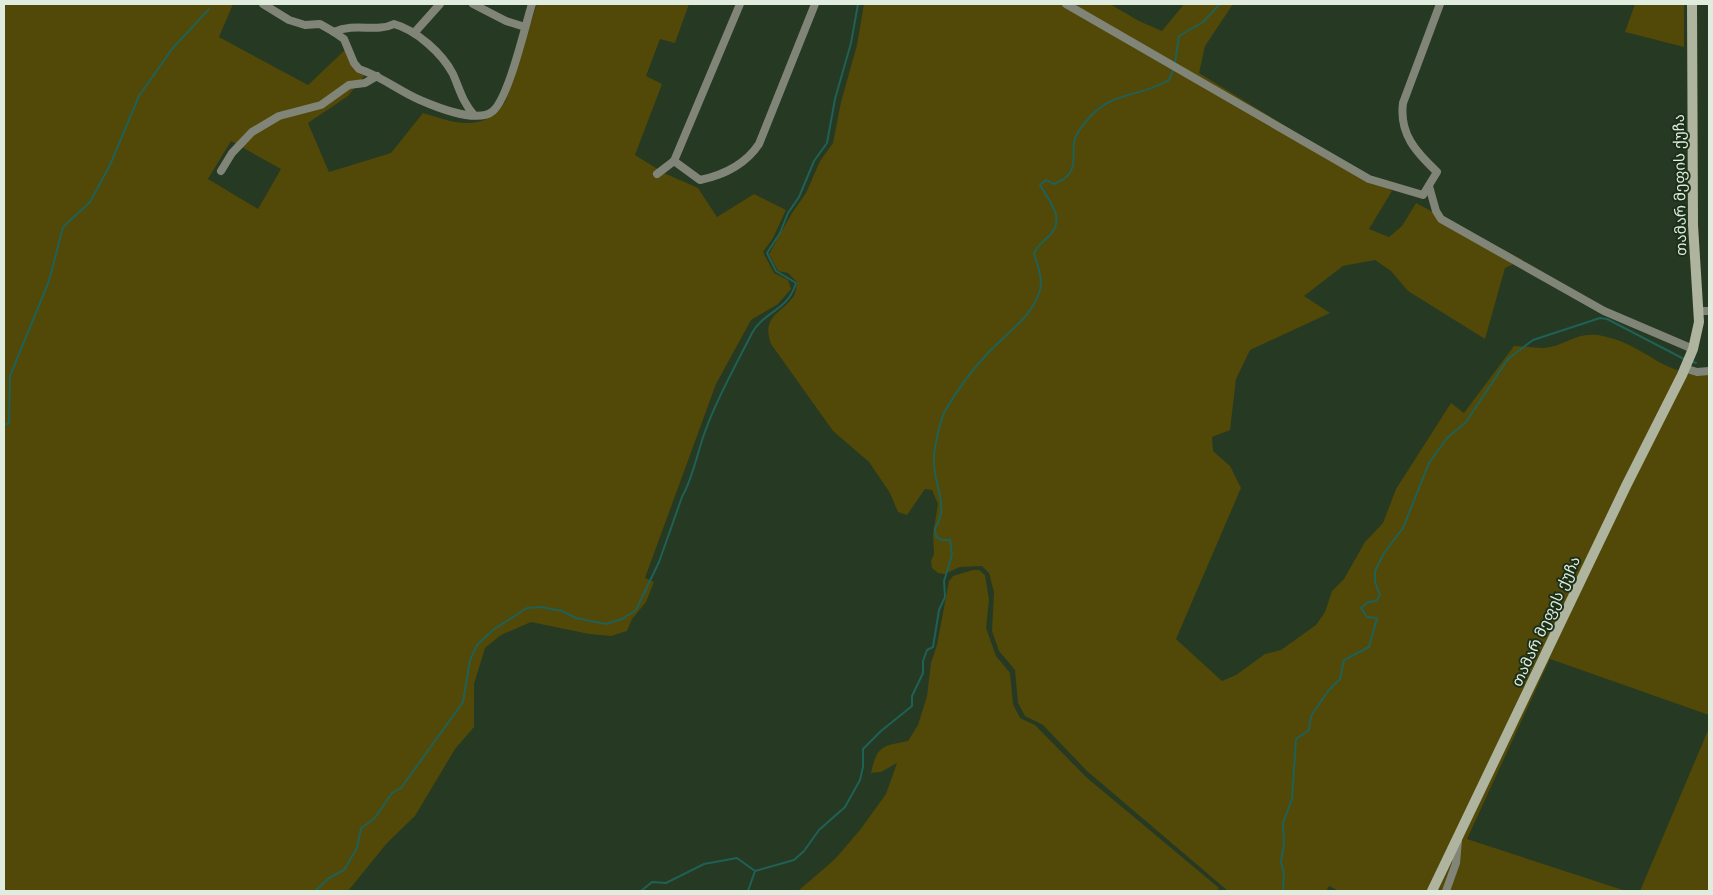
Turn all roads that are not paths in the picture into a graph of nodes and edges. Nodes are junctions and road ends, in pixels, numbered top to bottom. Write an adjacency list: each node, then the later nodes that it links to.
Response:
1 (263, 4): 11 (street)
2 (440, 4): 12 (street)
3 (473, 4): 10 (street)
4 (532, 4): 10 (street)
5 (740, 4): 15 (street)
6 (815, 4): 15 (street)
7 (1066, 4): 18 (street)
8 (1440, 4): 18 (street)
9 (1692, 4): 19 (street, თამარ მეფის ქუჩა)
10 (525, 27): 14 (street)
11 (334, 32): 12 (street); 13 (street)
12 (415, 32): 14 (street)
13 (377, 76): 14 (street); 16 (street)
14 (474, 115)
15 (674, 160): 17 (street)
16 (221, 171)
17 (656, 174)
18 (1428, 186): 20 (street)
19 (1704, 311): 20 (street, თამარ მეფის ქუჩა)
20 (1688, 360): 21 (street); 22 (street, თამარ მეფეს ქუჩა)
21 (1709, 371)
22 (1458, 837): 23 (street, თამარ მეფეს ქუჩა); 24 (street)
23 (1432, 891)
24 (1446, 891)

